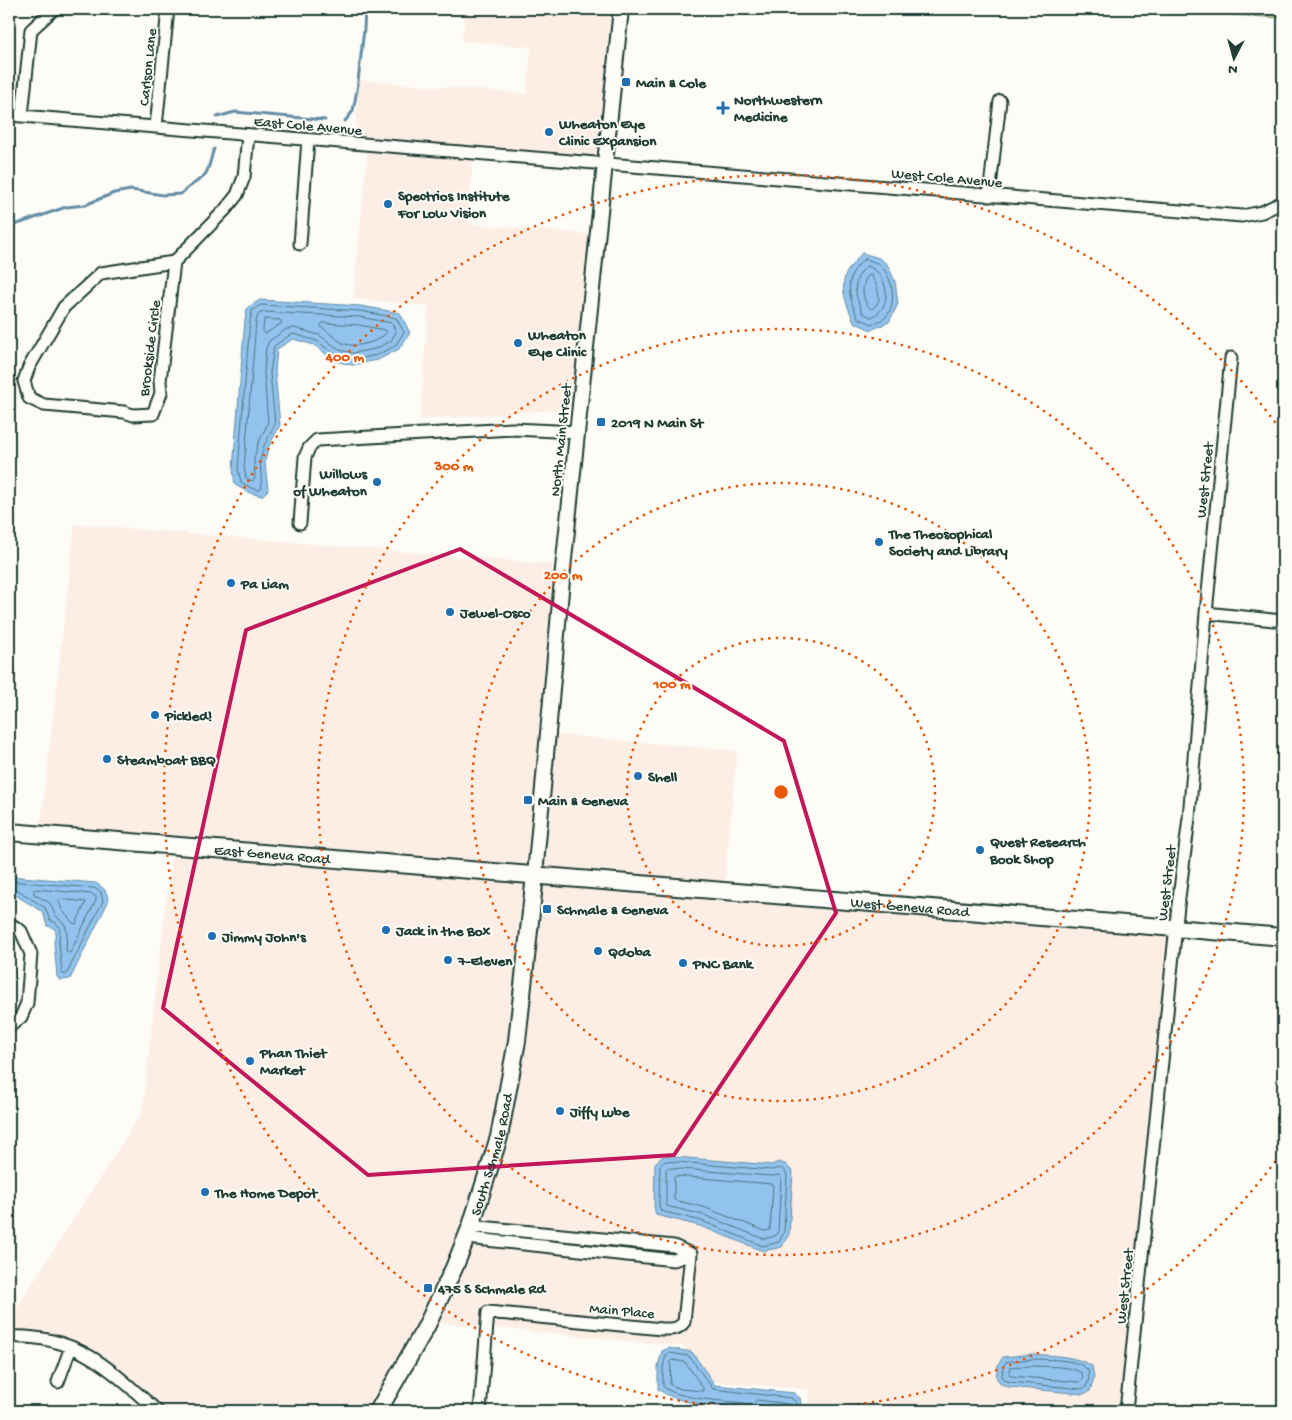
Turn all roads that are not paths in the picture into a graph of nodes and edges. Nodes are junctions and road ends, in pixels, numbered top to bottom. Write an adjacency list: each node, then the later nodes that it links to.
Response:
1 (54, 9): 6 (street)
2 (168, 9): 7 (street, Carlson Lane)
3 (621, 9): 10 (street, North Main Street)
4 (1000, 101): 11 (street)
5 (9, 115): 6 (street, East Cole Avenue)
6 (22, 116): 7 (street, East Cole Avenue)
7 (156, 127): 8 (street, East Cole Avenue)
8 (248, 135): 9 (street, East Cole Avenue); 14 (street)
9 (308, 140): 10 (street, East Cole Avenue); 13 (street)
10 (605, 164): 11 (street, West Cole Avenue); 16 (street, North Main Street)
11 (989, 196): 12 (street, West Cole Avenue)
12 (1283, 202)
13 (300, 244)
14 (174, 262): 14 (street, Brookside Circle)
15 (1231, 358): 18 (street, West Street)
16 (577, 432): 17 (street); 21 (street, North Main Street)
17 (300, 523)
18 (1206, 613): 19 (street); 23 (street, West Street)
19 (1283, 621)
20 (9, 832): 21 (main road, East Geneva Road)
21 (535, 875): 23 (main road, West Geneva Road); 26 (main road, South Schmale Road)
22 (9, 923): 25 (street)
23 (1175, 929): 24 (main road, West Geneva Road); 33 (street, West Street)
24 (1283, 937)
25 (9, 1027)
26 (469, 1232): 31 (main road, South Schmale Road); 32 (street, Main Place)
27 (9, 1337): 28 (street)
28 (71, 1347): 29 (street); 30 (street)
29 (58, 1382)
30 (157, 1411)
31 (378, 1411)
32 (480, 1411)
33 (1126, 1411)

